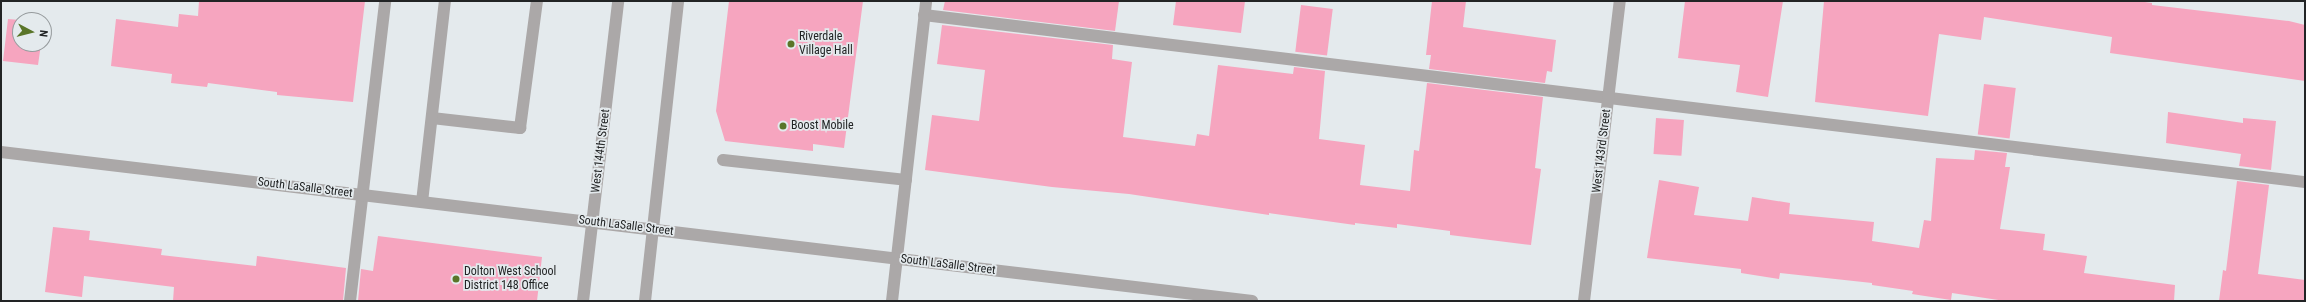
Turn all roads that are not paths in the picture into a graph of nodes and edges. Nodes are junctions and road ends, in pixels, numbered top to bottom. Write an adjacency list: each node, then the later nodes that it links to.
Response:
1 (385, 1): 15 (street)
2 (445, 1): 10 (street)
3 (537, 1): 10 (street)
4 (618, 1): 17 (street, West 144th Street)
5 (678, 1): 18 (street)
6 (926, 1): 8 (street)
7 (1620, 1): 9 (street, West 143rd Street)
8 (924, 15): 9 (street); 13 (street)
9 (1608, 96): 14 (street); 25 (street, West 143rd Street)
10 (432, 118): 16 (street)
11 (1, 152): 15 (street, South LaSalle Street)
12 (723, 160): 13 (street)
13 (906, 180): 19 (street)
14 (2305, 182)
15 (363, 195): 16 (street, South LaSalle Street); 20 (street)
16 (422, 202): 17 (street, South LaSalle Street)
17 (592, 222): 18 (street, South LaSalle Street); 21 (street, West 144th Street)
18 (653, 230): 19 (street, South LaSalle Street); 22 (street)
19 (897, 259): 23 (street); 24 (street, South LaSalle Street)
20 (350, 301)
21 (583, 301)
22 (645, 301)
23 (892, 301)
24 (1252, 301)
25 (1584, 301)

